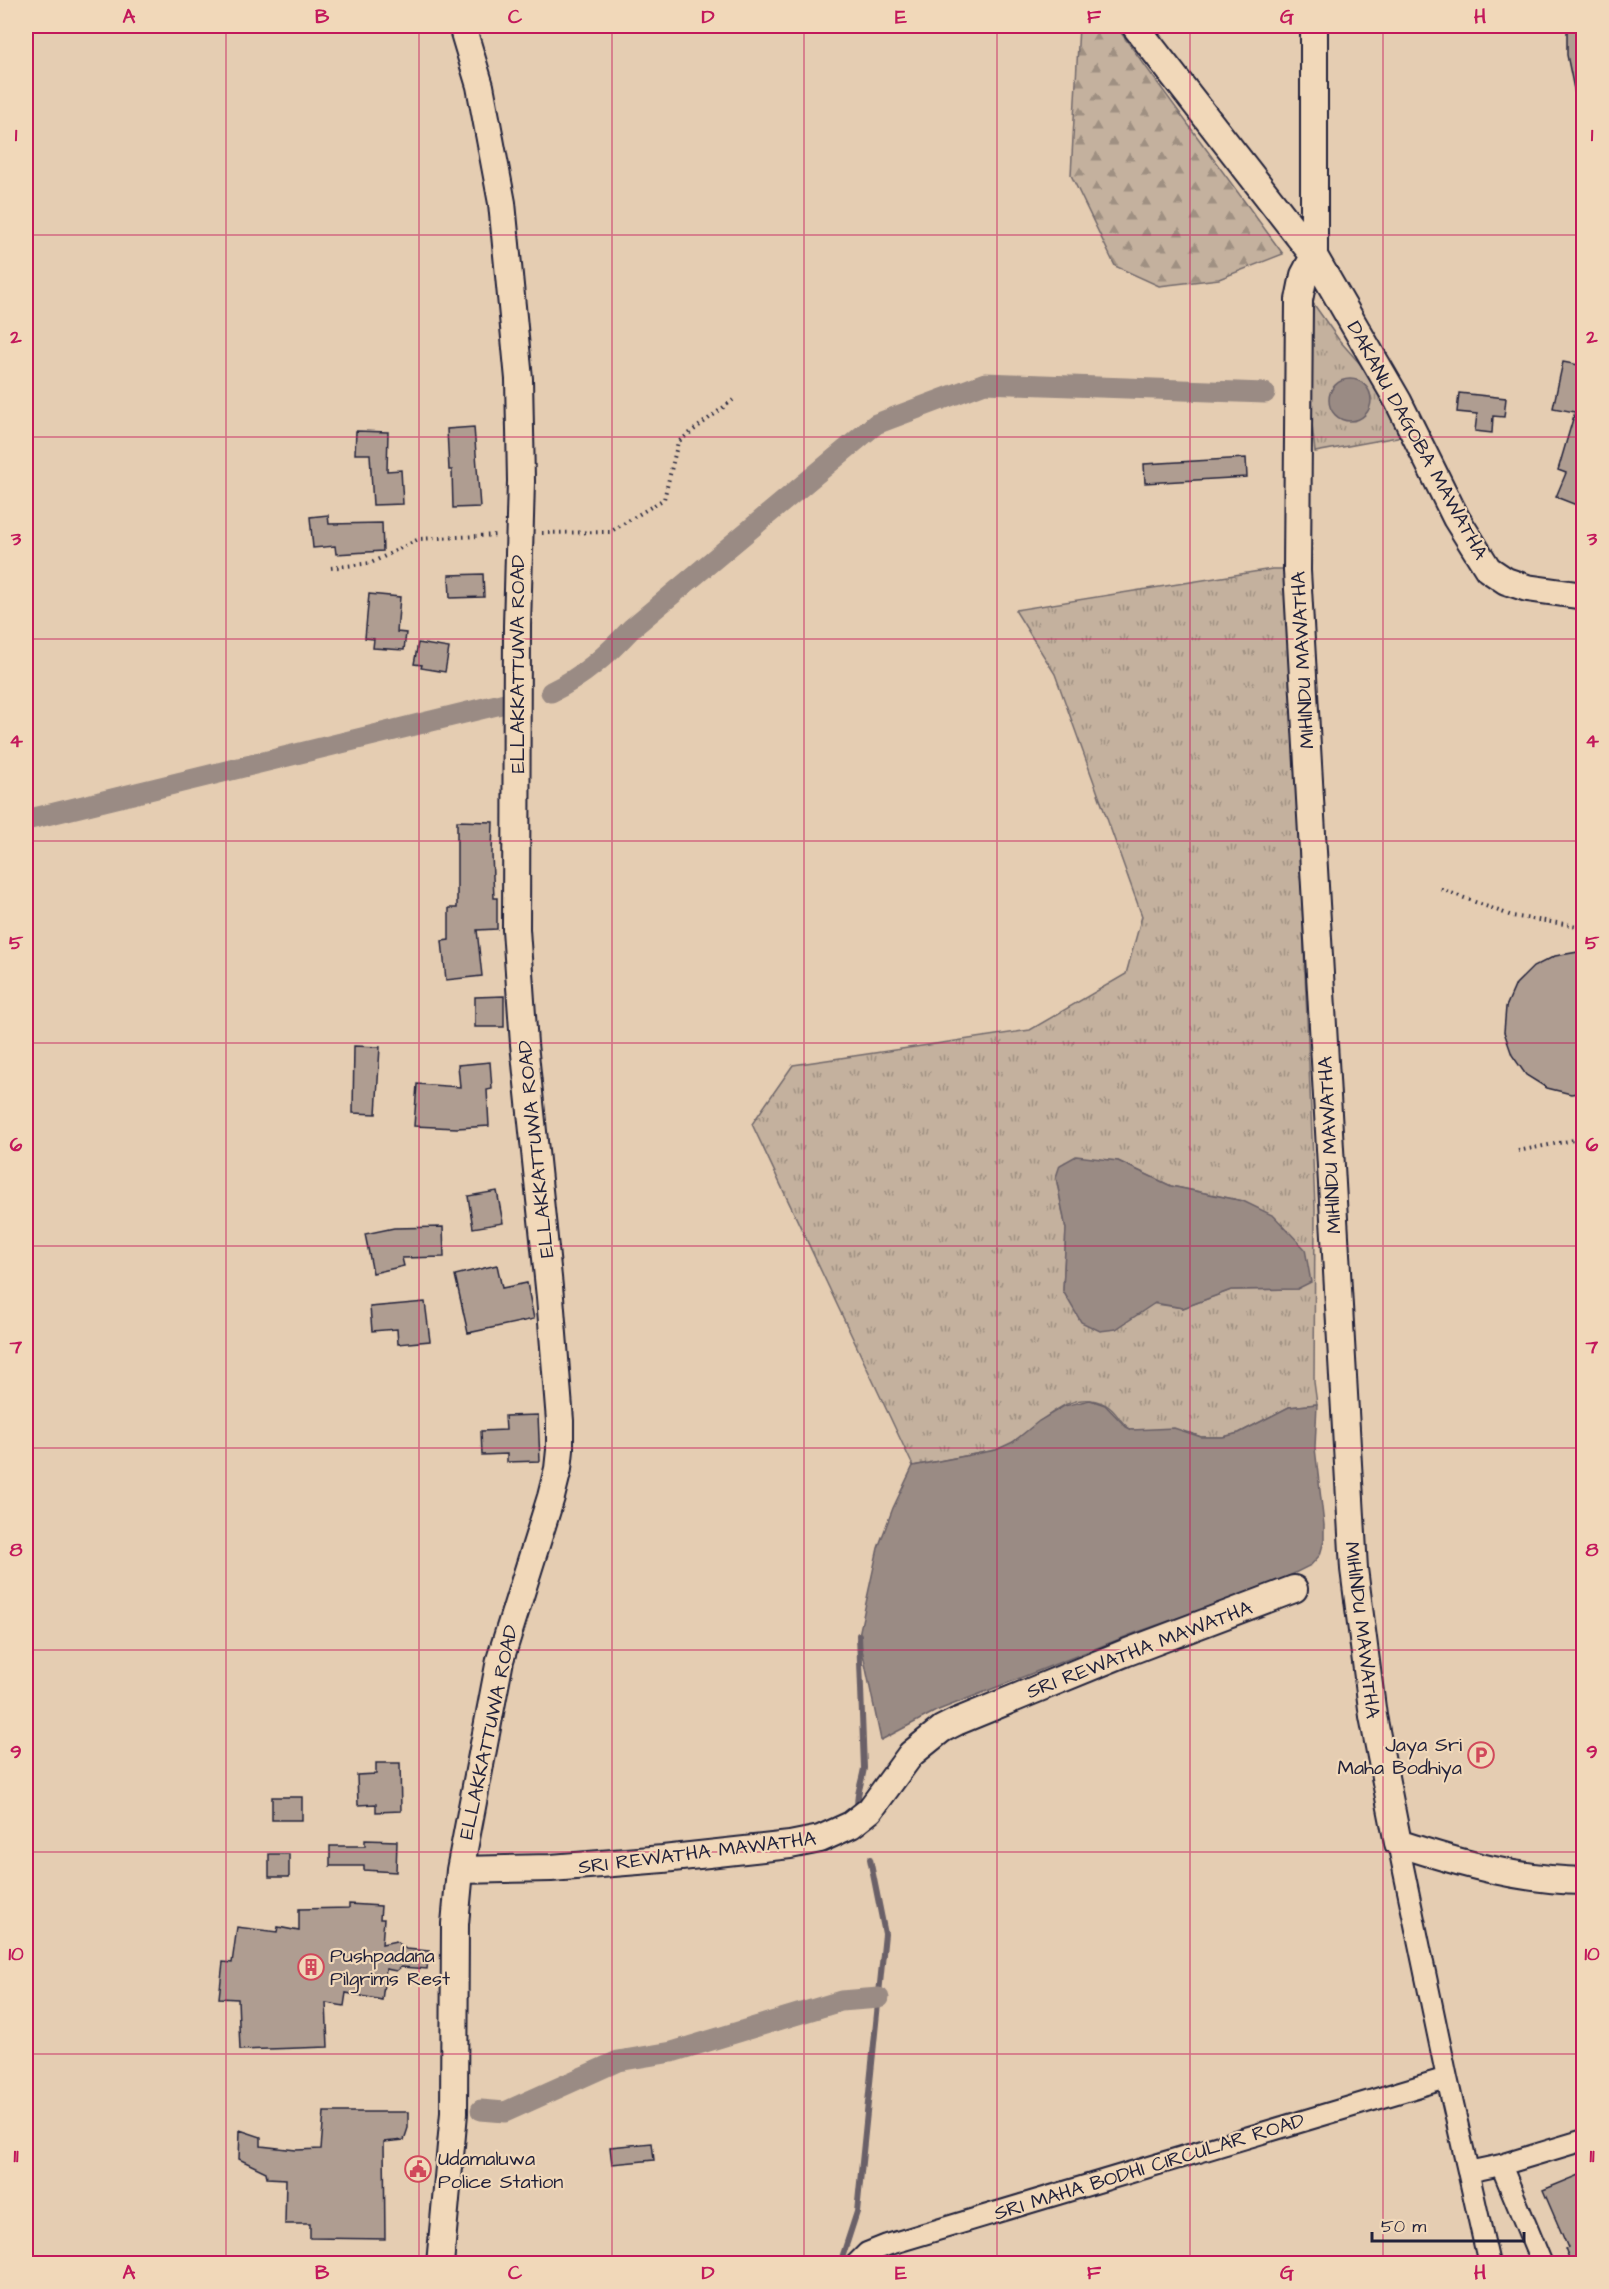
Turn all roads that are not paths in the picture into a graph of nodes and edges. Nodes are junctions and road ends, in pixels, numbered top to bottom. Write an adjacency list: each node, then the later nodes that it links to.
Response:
1 (462, 26): 8 (main road, ELLAKKATTUWA ROAD)
2 (1135, 26): 4 (main road, DAKANU DAGOBA MAWATHA)
3 (1314, 26): 4 (main road)
4 (1314, 256): 5 (main road, DAKANU DAGOBA MAWATHA); 7 (main road, MIHINDU MAWATHA)
5 (1584, 596)
6 (1294, 1589): 8 (main road, SRI REWATHA MAWATHA)
7 (1398, 1843): 9 (main road); 10 (street)
8 (460, 1870): 14 (main road, ELLAKKATTUWA ROAD)
9 (1584, 1881)
10 (1447, 2078): 13 (street); 15 (street, SRI MAHA BODHI CIRCULAR ROAD)
11 (1584, 2140): 12 (street)
12 (1501, 2165): 13 (street); 17 (street)
13 (1468, 2172): 16 (street)
14 (440, 2264)
15 (856, 2264)
16 (1490, 2264)
17 (1542, 2264)

